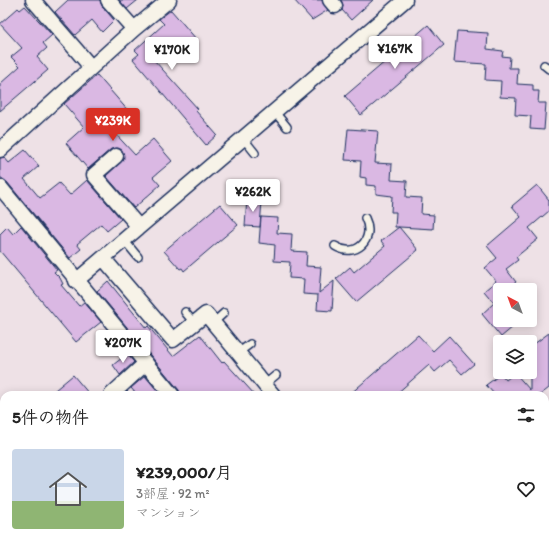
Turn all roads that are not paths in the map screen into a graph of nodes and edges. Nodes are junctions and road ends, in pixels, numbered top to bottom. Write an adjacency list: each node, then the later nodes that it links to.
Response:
1 (32, 0): 6 (street)
2 (108, 0): 5 (street)
3 (169, 0): 5 (street)
4 (405, 0): 7 (street)
5 (134, 29): 6 (street)
6 (91, 67): 10 (street)
7 (274, 111): 8 (lane); 9 (street)
8 (287, 126)
9 (243, 138): 11 (lane); 15 (street)
10 (0, 150)
11 (255, 153)
12 (116, 156): 15 (street)
13 (0, 187): 20 (street)
14 (365, 218): 17 (lane)
15 (139, 227): 16 (street)
16 (124, 240): 18 (lane); 19 (street)
17 (335, 246)
18 (138, 257)
19 (103, 258): 20 (street); 23 (street)
20 (76, 280): 27 (street)
21 (184, 312): 23 (lane)
22 (224, 313): 24 (lane)
23 (194, 323): 24 (street)
24 (213, 323): 26 (street)
25 (250, 344): 26 (lane)
26 (238, 353): 29 (street)
27 (146, 364): 30 (street); 31 (street)
28 (276, 376): 29 (lane)
29 (268, 390)
30 (116, 391)
31 (169, 391)

